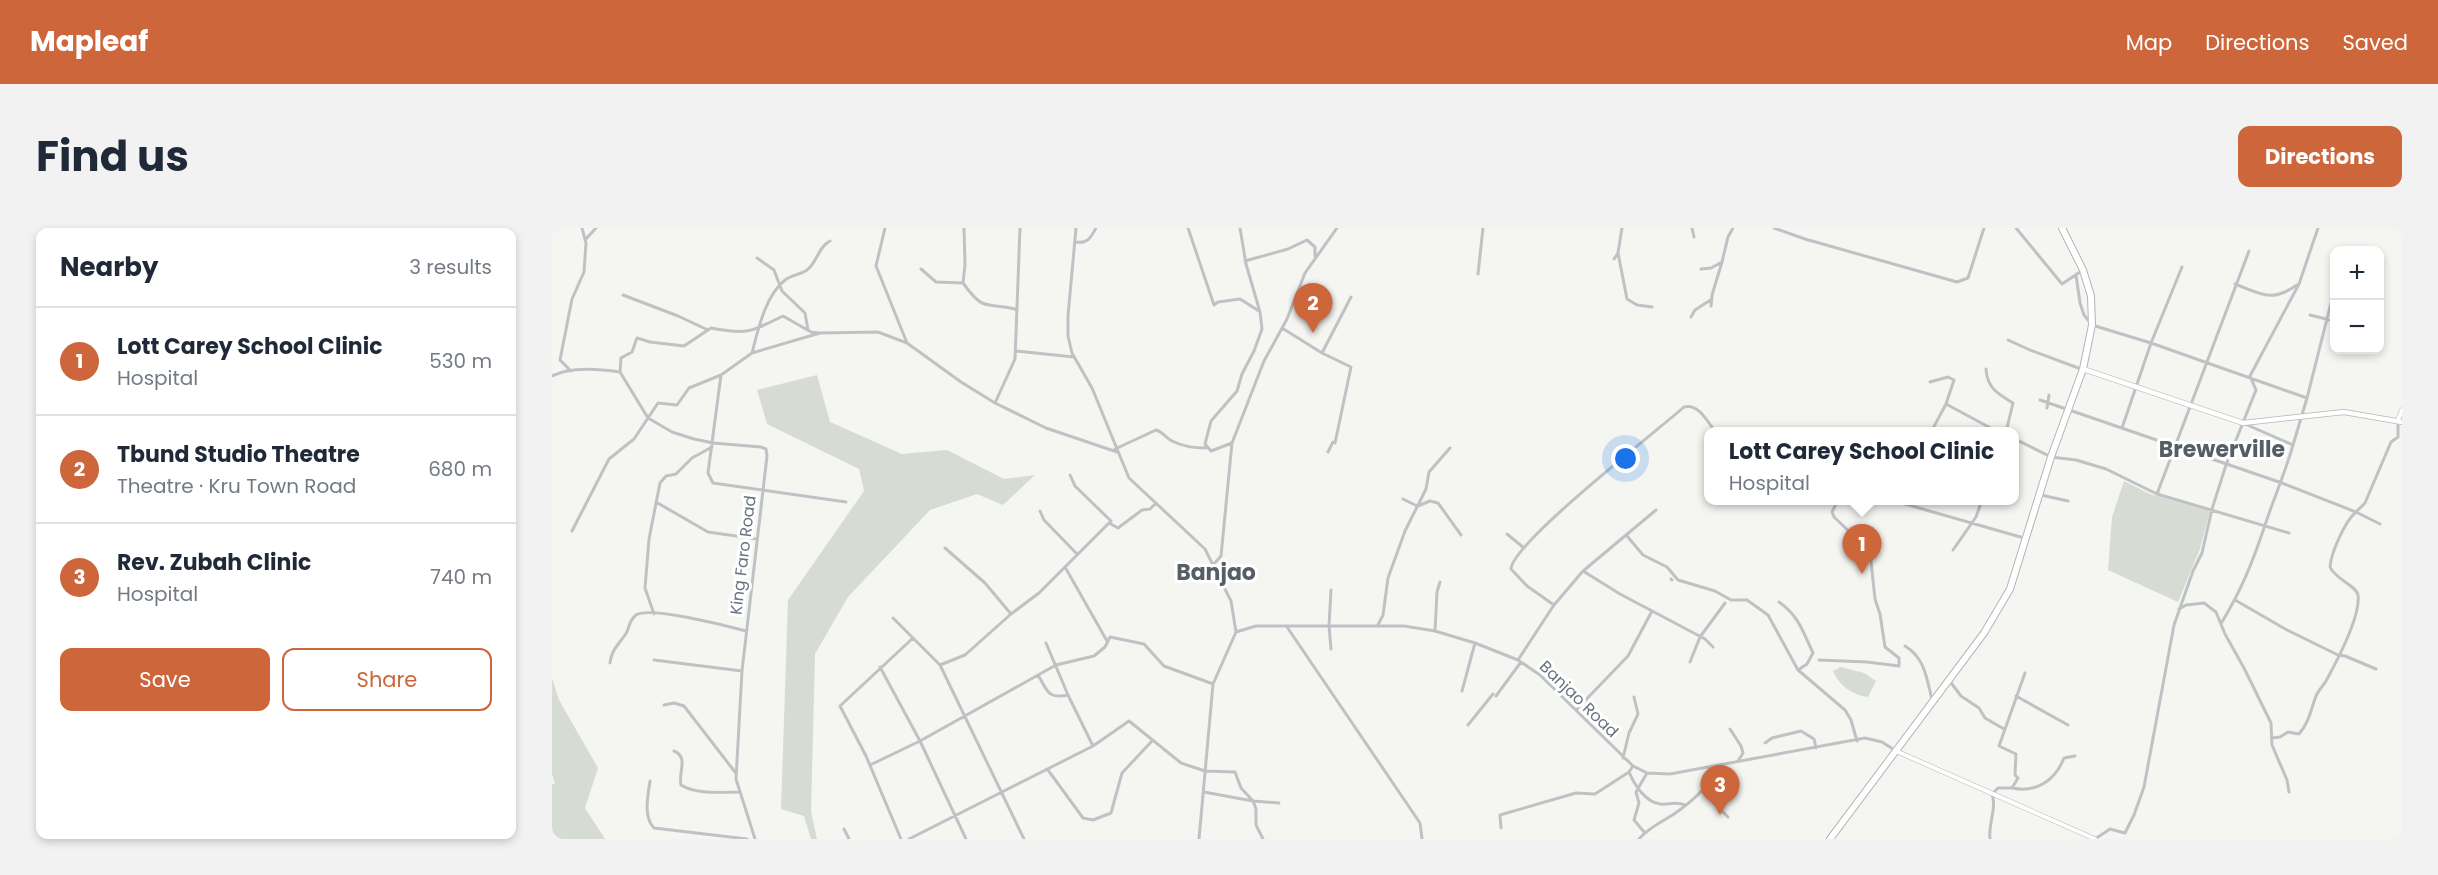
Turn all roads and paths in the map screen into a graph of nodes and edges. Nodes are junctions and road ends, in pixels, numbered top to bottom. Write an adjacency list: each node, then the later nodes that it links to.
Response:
1 (582, 228): 21 (street)
2 (596, 228): 21 (street)
3 (885, 228): 60 (street)
4 (964, 228): 37 (street)
5 (1020, 228): 47 (street)
6 (1076, 228): 23 (street)
7 (1096, 228): 23 (street)
8 (1188, 228): 48 (street)
9 (1239, 228): 29 (street)
10 (1337, 228): 27 (street)
11 (1483, 228): 35 (street)
12 (1622, 228): 25 (street)
13 (1692, 228): 20 (street)
14 (1732, 228): 30 (street)
15 (1774, 228): 16 (street)
16 (1984, 228)
17 (2016, 228): 36 (street)
18 (2061, 228): 34 (highway)
19 (2318, 228): 39 (street)
20 (1694, 237)
21 (585, 240): 69 (street)
22 (830, 241): 40 (street)
23 (1077, 242): 65 (street)
24 (2249, 251): 38 (street)
25 (1618, 253): 28 (street); 46 (street)
26 (757, 258): 40 (street)
27 (1315, 258): 29 (street); 55 (street)
28 (1614, 259)
29 (1245, 261): 48 (street)
30 (1722, 262): 33 (street); 43 (street)
31 (2182, 267): 61 (street)
32 (921, 269): 37 (street)
33 (1701, 269)
34 (2083, 270): 36 (street); 53 (highway)
35 (1478, 274)
36 (2076, 275): 53 (street)
37 (963, 283): 47 (street)
38 (2235, 284): 39 (street); 66 (street)
39 (2299, 284): 73 (street)
40 (779, 286): 54 (street); 57 (street)
41 (623, 295): 56 (street)
42 (1351, 297): 64 (street)
43 (1712, 299): 45 (street); 50 (street)
44 (2332, 300): 51 (street)
45 (1711, 306)
46 (1652, 307)
47 (1016, 309): 62 (street)
48 (1260, 312): 100 (street)
49 (2310, 315): 51 (street)
50 (1691, 317)
51 (2327, 320): 52 (street); 77 (street)
52 (2330, 320)
53 (2092, 325): 61 (street); 68 (highway)
54 (759, 328): 56 (street); 57 (street); 63 (street)
55 (1282, 328): 64 (street); 96 (street)
56 (708, 330): 70 (street)
57 (808, 330): 58 (street)
58 (820, 333): 60 (street); 63 (street)
59 (2008, 340): 68 (street)
60 (907, 343): 80 (street)
61 (2151, 343): 66 (street); 75 (street)
62 (1016, 351): 65 (street); 80 (street)
63 (752, 353): 71 (street)
64 (1322, 353): 103 (street)
65 (1074, 357): 102 (street)
66 (2206, 363): 73 (street); 82 (street)
67 (1986, 369): 93 (street)
68 (2083, 369): 75 (main road); 84 (highway)
69 (571, 371): 70 (street); 72 (street)
70 (620, 372): 87 (street)
71 (721, 375): 87 (street); 97 (street)
72 (552, 376)
73 (2252, 380): 77 (street); 89 (street)
74 (1930, 382): 81 (street)
75 (2136, 387): 82 (main road); 94 (street)
76 (2049, 395): 79 (street)
77 (2307, 398): 86 (street)
78 (2040, 399): 79 (street)
79 (2048, 402): 83 (street); 84 (street)
80 (995, 403): 102 (street)
81 (1946, 404): 91 (street); 92 (street)
82 (2190, 405): 89 (main road); 98 (street)
83 (2048, 408)
84 (2067, 410): 94 (street); 104 (highway)
85 (2402, 410): 88 (street)
86 (2302, 415): 88 (main road); 89 (main road); 99 (street)
87 (648, 418): 97 (street, King Faro Road); 128 (street)
88 (2400, 421): 123 (street)
89 (2243, 423): 99 (street); 105 (street)
90 (1712, 427): 136 (street)
91 (1934, 427)
92 (1989, 427)
93 (2007, 427)
94 (2122, 428): 98 (street)
95 (2019, 441): 104 (street)
96 (1232, 443): 100 (street); 139 (street)
97 (712, 445): 108 (street); 108 (street, King Faro Road); 113 (street)
98 (2175, 446): 105 (street); 110 (street)
99 (2293, 446): 107 (street)
100 (1206, 448): 102 (street)
101 (1450, 448): 119 (street)
102 (1116, 451): 115 (street)
103 (1328, 452)
104 (2051, 457): 109 (highway); 110 (street)
105 (2226, 465): 107 (street); 120 (street)
106 (1070, 475): 125 (street)
107 (2282, 483): 123 (street); 127 (street)
108 (763, 491): 114 (street); 134 (street, King Faro Road)
109 (2039, 494): 112 (street); 133 (highway)
110 (2157, 494): 120 (street)
111 (1403, 499): 119 (street)
112 (2068, 501)
113 (656, 502): 134 (street); 150 (street)
114 (846, 502)
115 (1156, 504): 125 (street); 139 (street)
116 (1836, 505): 170 (street)
117 (1913, 505): 124 (street)
118 (1980, 505): 124 (street)
119 (1416, 506): 131 (street); 156 (street)
120 (2212, 509): 127 (street); 148 (street)
121 (1656, 510): 132 (street)
122 (1040, 512): 138 (street)
123 (2356, 512): 126 (street); 168 (street)
124 (1972, 522): 133 (street); 137 (street)
125 (1109, 523): 138 (street)
126 (2380, 524)
127 (2265, 526): 129 (street); 144 (street)
128 (572, 531)
129 (2289, 533)
130 (1507, 534): 136 (street)
131 (1461, 535)
132 (1627, 536): 141 (street); 179 (street)
133 (2026, 538): 182 (highway)
134 (757, 539): 157 (street, King Faro Road)
135 (945, 548): 151 (street)
136 (1524, 548): 147 (street)
137 (1953, 550)
138 (1077, 554): 140 (street)
139 (1213, 565): 159 (street)
140 (1065, 567): 151 (street); 162 (street)
141 (1583, 571): 147 (street); 149 (street)
142 (1440, 582): 158 (street)
143 (1331, 590): 155 (street)
144 (2235, 600): 153 (street); 168 (street)
145 (1779, 602): 179 (street)
146 (1725, 603): 161 (street)
147 (1554, 604): 171 (street)
148 (2179, 609): 153 (street); 246 (street)
149 (1652, 611): 161 (street); 190 (street)
150 (654, 614): 157 (street); 173 (street)
151 (1011, 614): 174 (street)
152 (893, 618): 160 (street)
153 (2222, 622): 196 (street)
154 (1286, 626): 155 (street, Banjao Road); 159 (street, Banjao Road); 242 (street)
155 (1329, 626): 156 (street, Banjao Road); 167 (street)
156 (1378, 626): 158 (street, Banjao Road)
157 (746, 631): 178 (street, King Faro Road)
158 (1435, 631): 164 (street, Banjao Road)
159 (1236, 632): 183 (street)
160 (913, 637): 174 (street); 176 (street)
161 (1700, 637): 166 (street); 172 (street)
162 (1107, 641): 175 (street); 183 (street)
163 (1046, 643): 175 (street)
164 (1475, 643): 171 (street, Banjao Road); 184 (street)
165 (1905, 646): 188 (street)
166 (1713, 647)
167 (1331, 649)
168 (2338, 655): 177 (street); 196 (street)
169 (654, 660): 178 (street)
170 (1819, 660)
171 (1520, 661): 190 (street, Banjao Road); 193 (street)
172 (1690, 662)
173 (610, 663)
174 (940, 665): 191 (street)
175 (1056, 665): 181 (street); 185 (street)
176 (880, 667): 197 (street); 209 (street)
177 (2376, 669)
178 (742, 670): 215 (street, King Faro Road)
179 (1798, 670): 199 (street)
180 (2025, 674): 186 (street)
181 (1038, 675): 185 (street); 191 (street)
182 (1949, 680): 188 (highway); 195 (street)
183 (1213, 684): 212 (street)
184 (1462, 691)
185 (1068, 695): 201 (street)
186 (2016, 696): 192 (street); 195 (street)
187 (1634, 697): 206 (street)
188 (1932, 702): 204 (highway)
189 (664, 705): 215 (street)
190 (1576, 710): 206 (street, Banjao Road)
191 (964, 716): 197 (street); 223 (street)
192 (2068, 724)
193 (1468, 726)
194 (1730, 729): 207 (street)
195 (2004, 729): 217 (street)
196 (2272, 738): 222 (street)
197 (920, 741): 209 (street); 228 (street)
198 (1152, 741): 201 (street); 211 (street); 212 (street)
199 (1857, 741): 202 (street, Banjao Road); 204 (street, Banjao Road)
200 (1766, 743): 202 (street)
201 (1093, 746): 211 (street)
202 (1816, 748): 207 (street, Banjao Road)
203 (674, 751): 220 (street)
204 (1896, 751): 224 (street); 244 (highway)
205 (2075, 756): 217 (street)
206 (1623, 758): 210 (street, Banjao Road)
207 (1738, 761): 208 (street, Banjao Road)
208 (1722, 764): 214 (street, Banjao Road); 219 (street)
209 (870, 765): 236 (street)
210 (1633, 766): 213 (street); 214 (street, Banjao Road)
211 (1048, 770): 223 (street)
212 (1205, 771): 221 (street); 225 (street)
213 (1629, 772): 218 (street); 230 (street)
214 (1647, 773): 218 (street)
215 (736, 774): 220 (street, King Faro Road)
216 (650, 781): 233 (street)
217 (2012, 788): 224 (street)
218 (1638, 789): 227 (street); 232 (street)
219 (1702, 791): 227 (street); 229 (street)
220 (739, 792): 234 (street, King Faro Road)
221 (1204, 792): 225 (street); 240 (street)
222 (2289, 792)
223 (1003, 793): 228 (street); 239 (street)
224 (1992, 794): 245 (street); 246 (street)
225 (1253, 801): 226 (street); 241 (street)
226 (1279, 803)
227 (1684, 805): 232 (street)
228 (955, 817): 237 (street); 238 (street)
229 (1728, 817)
230 (1501, 828)
231 (844, 829): 235 (street)
232 (1645, 833): 243 (street)
233 (747, 839)
234 (754, 839)
235 (849, 839)
236 (901, 839)
237 (909, 839)
238 (966, 839)
239 (1024, 839)
240 (1198, 839)
241 (1263, 839)
242 (1422, 839)
243 (1639, 839)
244 (1830, 839)
245 (1990, 839)
246 (2095, 839)

